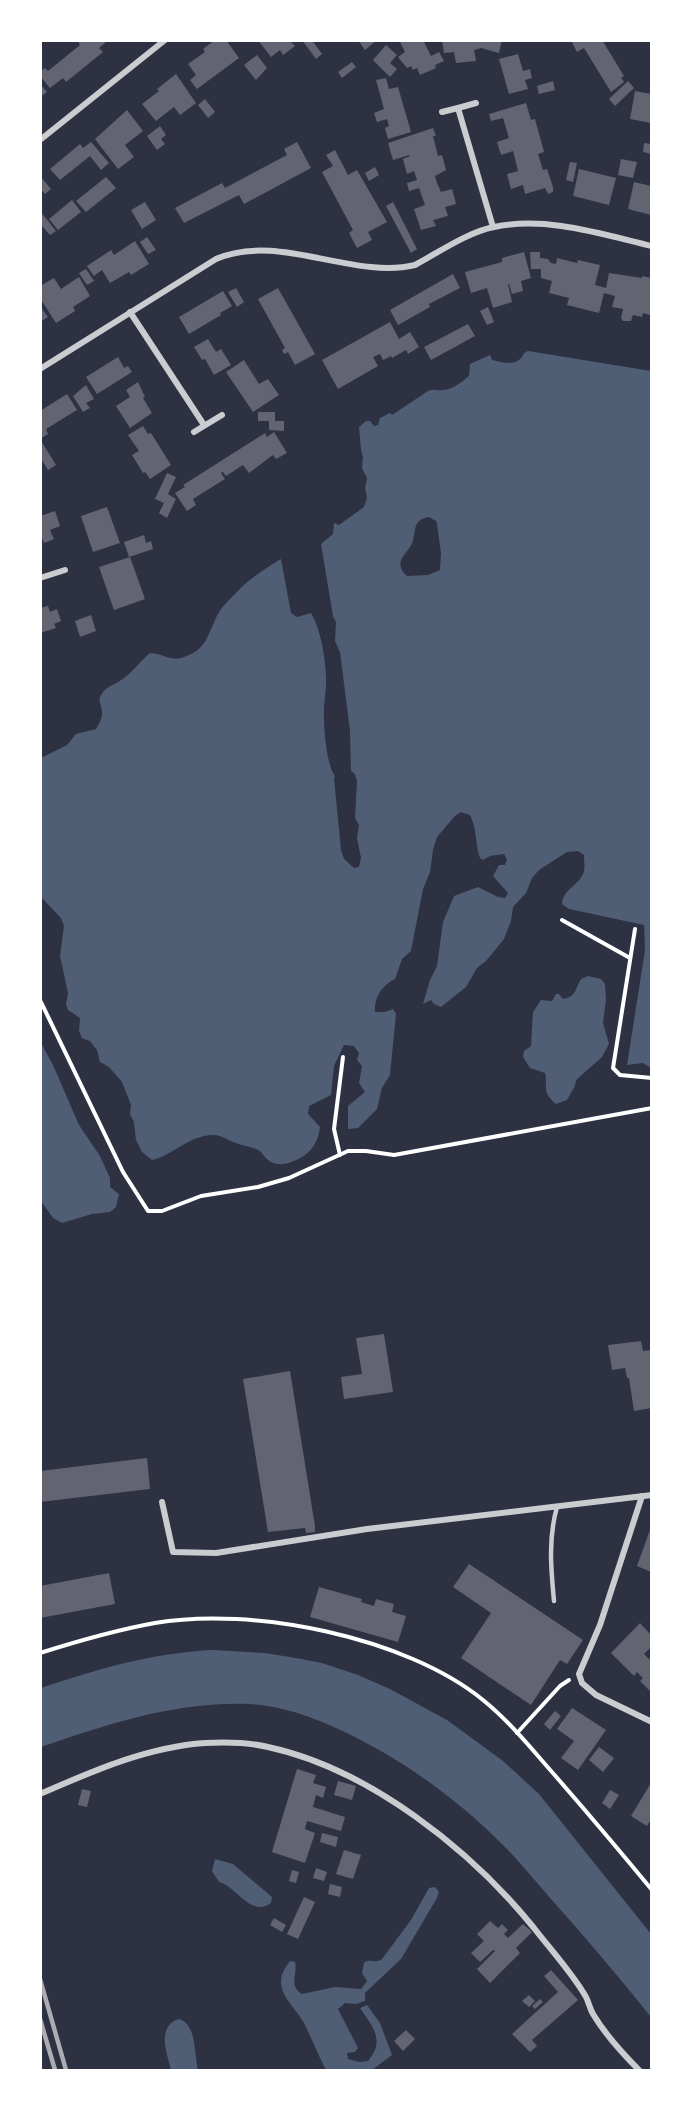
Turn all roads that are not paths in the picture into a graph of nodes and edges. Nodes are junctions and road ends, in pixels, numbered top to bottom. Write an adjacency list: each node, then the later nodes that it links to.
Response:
1 (165, 40): 5 (street)
2 (477, 103): 3 (street)
3 (458, 108): 4 (street); 6 (street)
4 (442, 112)
5 (40, 140)
6 (493, 227): 7 (street); 8 (street)
7 (651, 246)
8 (130, 312): 9 (street); 11 (street)
9 (40, 369)
10 (222, 414): 11 (street)
11 (204, 425): 12 (street)
12 (194, 432)
13 (65, 570): 14 (street)
14 (40, 578)
15 (651, 1495): 16 (street)
16 (642, 1496): 18 (street); 20 (street)
17 (162, 1502): 18 (street)
18 (556, 1507): 19 (lane)
19 (554, 1601)
20 (651, 1722)
21 (40, 1794): 22 (street)
22 (639, 2070)

